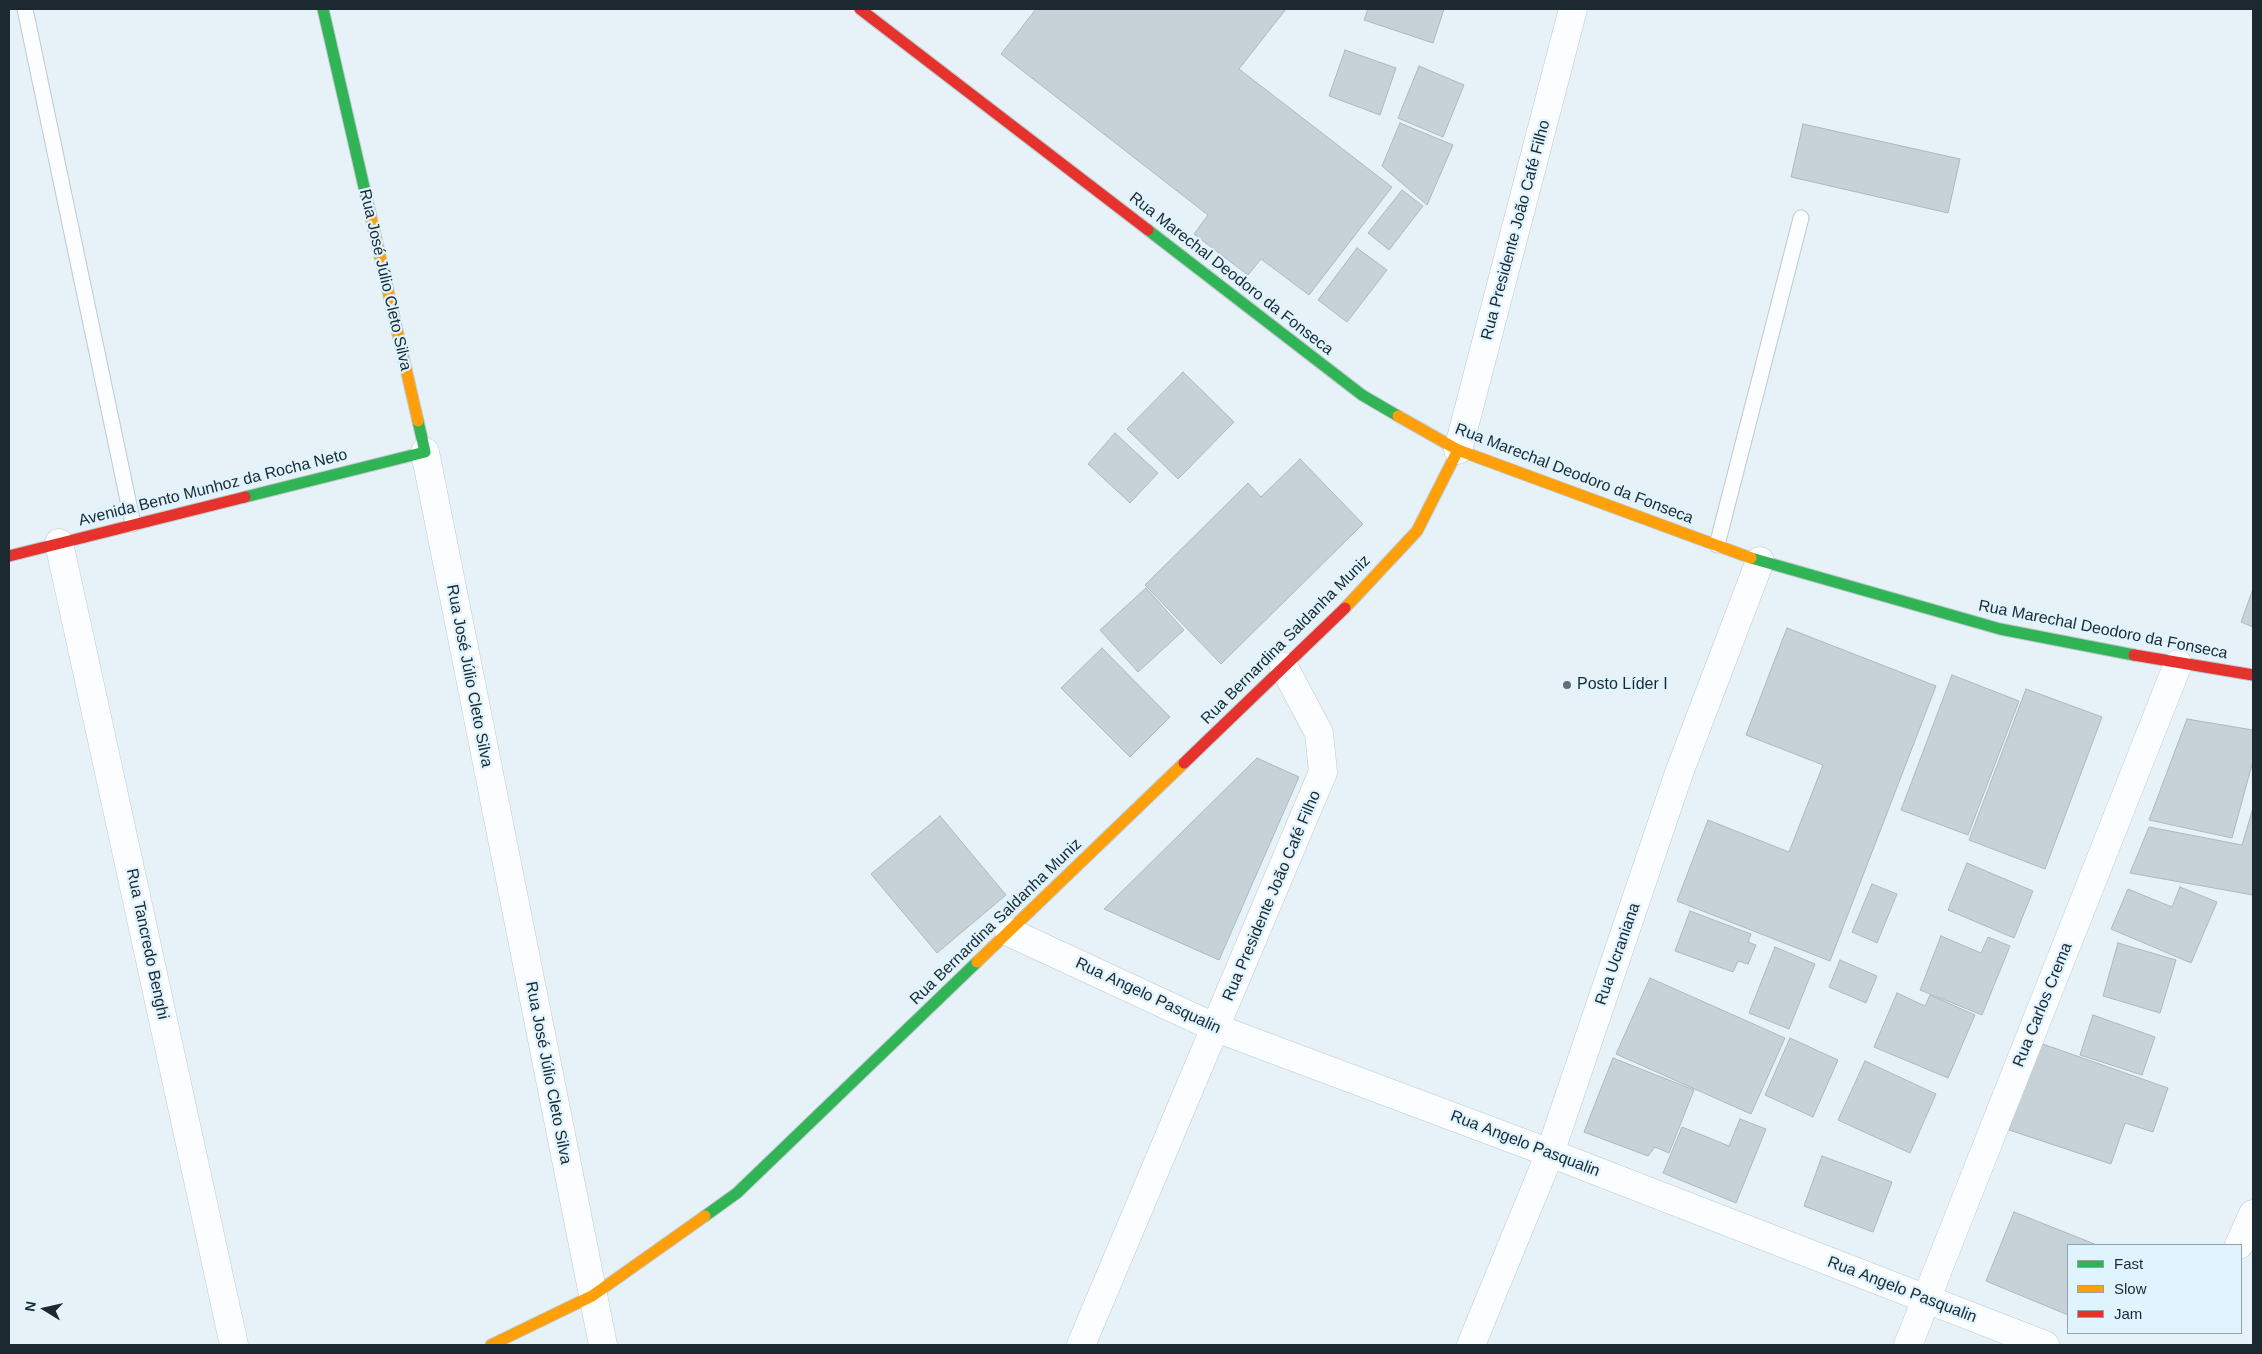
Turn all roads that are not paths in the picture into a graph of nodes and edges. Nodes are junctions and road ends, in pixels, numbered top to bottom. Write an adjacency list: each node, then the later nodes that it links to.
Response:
1 (25, 9): 8 (lane)
2 (323, 9): 7 (main road, Rua José Júlio Cleto Silva)
3 (860, 9): 6 (main road, Rua Marechal Deodoro da Fonseca)
4 (1573, 9): 6 (street, Rua Presidente João Café Filho)
5 (1801, 218): 10 (lane)
6 (1458, 450): 10 (main road, Rua Marechal Deodoro da Fonseca); 14 (main road, Rua Bernardina Saldanha Muniz)
7 (425, 452): 8 (main road, Avenida Bento Munhoz da Rocha Neto); 21 (street, Rua José Júlio Cleto Silva)
8 (133, 524): 9 (main road, Avenida Bento Munhoz da Rocha Neto)
9 (59, 543): 11 (main road, Avenida Bento Munhoz da Rocha Neto); 23 (street, Rua Tancredo Benghi)
10 (1717, 545): 12 (main road, Rua Marechal Deodoro da Fonseca)
11 (9, 556)
12 (1760, 560): 13 (main road, Rua Marechal Deodoro da Fonseca); 18 (street, Rua Ucraniana)
13 (2178, 664): 15 (main road, Rua Marechal Deodoro da Fonseca); 22 (street, Rua Carlos Crema)
14 (1284, 667): 16 (main road, Rua Bernardina Saldanha Muniz); 17 (street, Rua Presidente João Café Filho)
15 (2253, 676)
16 (1009, 932): 17 (street, Rua Angelo Pasqualin); 21 (main road, Rua Bernardina Saldanha Muniz)
17 (1216, 1028): 18 (street, Rua Angelo Pasqualin); 26 (street, Rua Presidente João Café Filho)
18 (1550, 1153): 22 (street, Rua Angelo Pasqualin); 27 (street, Rua Ucraniana)
19 (2253, 1214): 20 (street)
20 (2239, 1244)
21 (592, 1296): 24 (main road, Rua Bernardina Saldanha Muniz); 25 (street, Rua José Júlio Cleto Silva)
22 (1926, 1299): 28 (street, Rua Carlos Crema); 29 (street, Rua Angelo Pasqualin)
23 (234, 1345)
24 (491, 1345)
25 (603, 1345)
26 (1081, 1345)
27 (1470, 1345)
28 (1908, 1345)
29 (2045, 1345)

